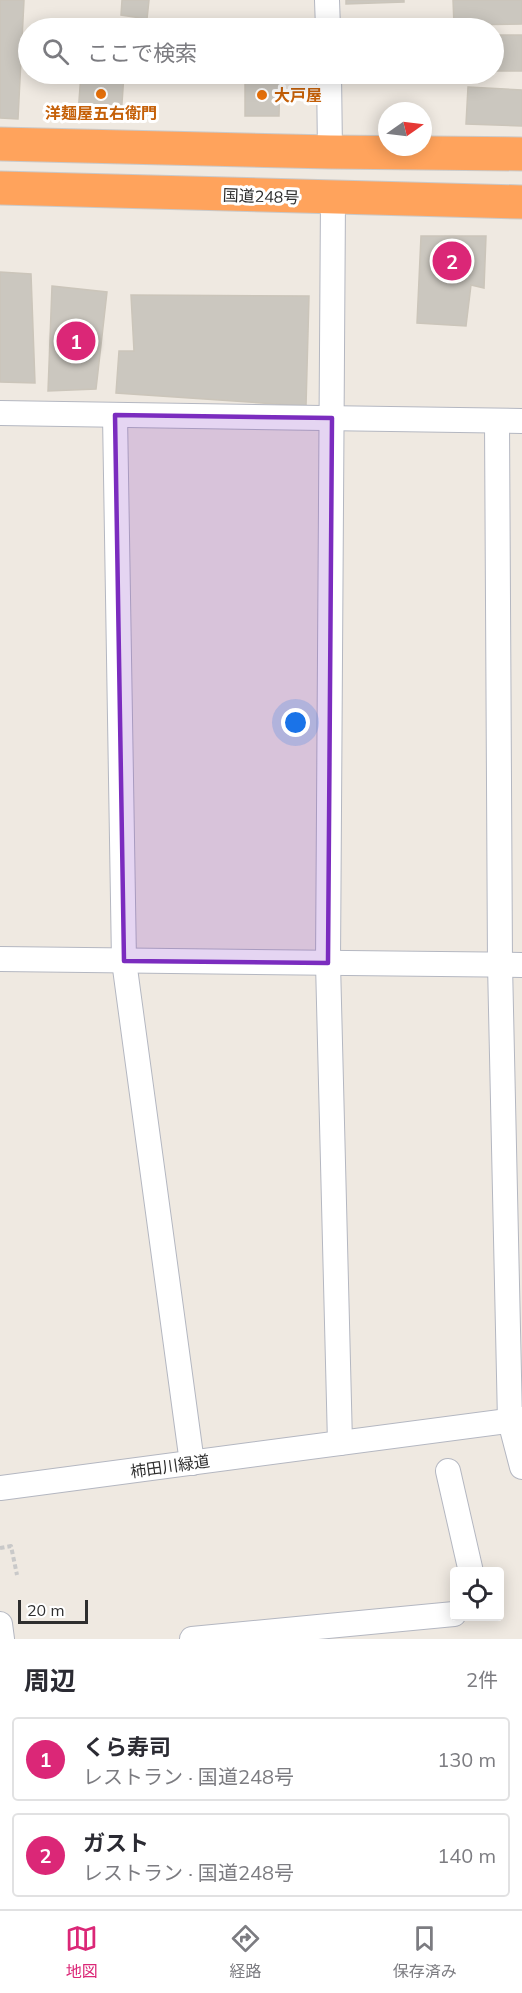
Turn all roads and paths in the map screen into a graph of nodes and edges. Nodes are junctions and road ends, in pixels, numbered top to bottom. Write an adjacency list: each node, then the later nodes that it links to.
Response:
1 (327, 0): 2 (street)
2 (328, 18)
3 (329, 84): 5 (street)
4 (0, 144): 5 (highway)
5 (330, 152): 6 (highway)
6 (522, 154)
7 (0, 188): 8 (highway, 国道248号)
8 (333, 198): 9 (highway, 国道248号); 12 (street)
9 (522, 201)
10 (0, 412): 11 (street)
11 (115, 415): 12 (street); 16 (street)
12 (332, 418): 13 (street); 17 (street)
13 (497, 421): 14 (street); 18 (street)
14 (522, 421)
15 (0, 959): 16 (street)
16 (124, 960): 17 (street); 21 (street)
17 (328, 963): 18 (street); 20 (street)
18 (511, 964): 19 (street)
19 (516, 1420): 20 (street, 柿田川緑道); 22 (street)
20 (340, 1443): 21 (street, 柿田川緑道)
21 (192, 1463): 24 (street, 柿田川緑道)
22 (522, 1467)
23 (448, 1471): 26 (street)
24 (0, 1488)
25 (0, 1548): 27 (path)
26 (470, 1567)
27 (17, 1575)
28 (450, 1614): 31 (street)
29 (0, 1624): 30 (street)
30 (2, 1639)
31 (192, 1639)

